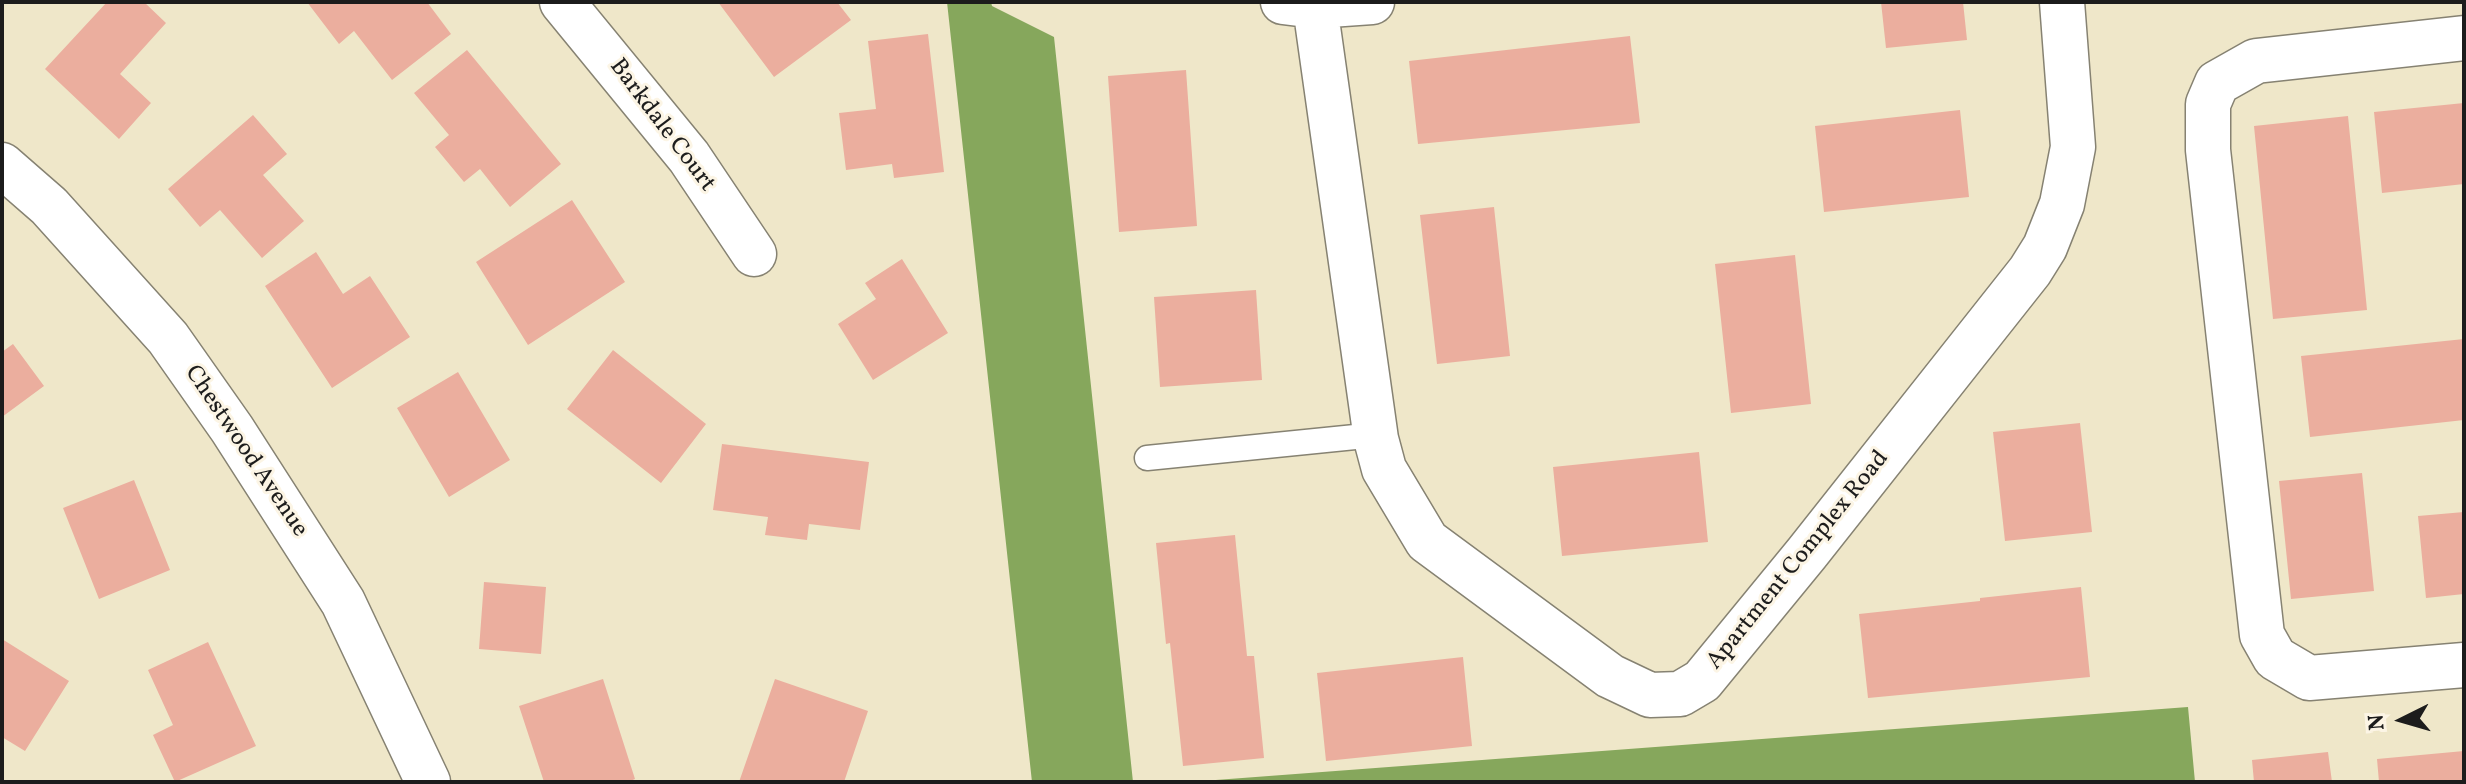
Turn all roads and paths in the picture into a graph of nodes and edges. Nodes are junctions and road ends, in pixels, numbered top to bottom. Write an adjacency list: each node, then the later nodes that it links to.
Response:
1 (562, 2): 7 (street, Barkdale Court)
2 (1372, 2): 4 (street, Apartment Complex Road)
3 (2062, 2): 8 (street, Apartment Complex Road)
4 (1299, 4): 8 (street, Apartment Complex Road)
5 (2464, 38): 10 (street)
6 (2, 165): 11 (street, Chestwood Avenue)
7 (754, 254)
8 (1375, 435): 9 (lane)
9 (1147, 458)
10 (2464, 665)
11 (428, 782)

